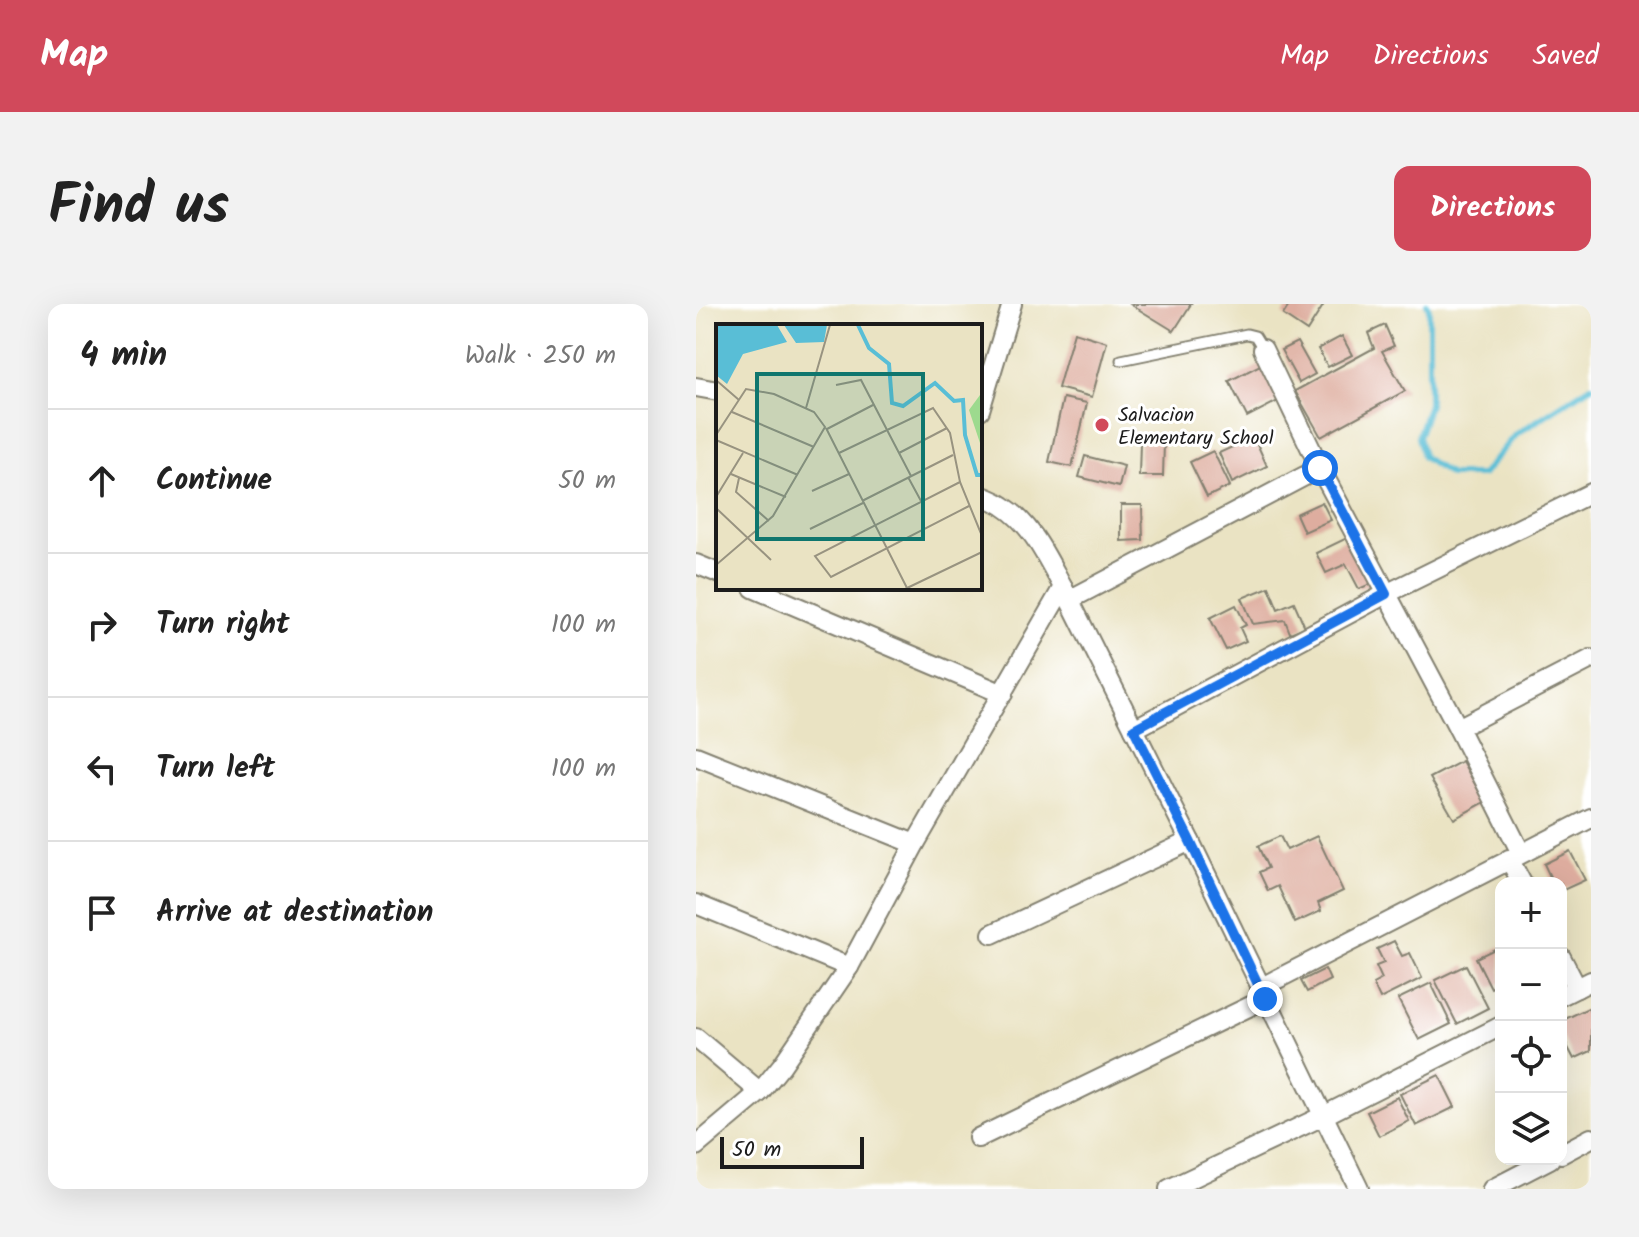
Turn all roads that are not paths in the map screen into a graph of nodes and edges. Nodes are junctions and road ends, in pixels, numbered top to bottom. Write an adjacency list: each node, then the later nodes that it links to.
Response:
1 (1012, 304): 6 (street)
2 (1263, 349): 3 (lane); 7 (street)
3 (1121, 360)
4 (696, 387): 5 (street)
5 (716, 391)
6 (982, 403)
7 (1320, 468): 13 (street); 14 (street)
8 (1591, 493): 14 (street)
9 (982, 496): 13 (street)
10 (696, 564): 11 (street)
11 (716, 572)
12 (758, 590): 16 (street)
13 (1066, 594): 16 (street); 18 (street)
14 (1386, 594): 17 (street); 18 (street)
15 (1591, 659): 17 (street)
16 (1003, 694): 22 (street)
17 (1458, 728): 23 (street)
18 (1134, 729): 21 (street)
19 (696, 756): 22 (street)
20 (1591, 818): 23 (street)
21 (1190, 841): 26 (street); 30 (street)
22 (915, 844): 27 (street)
23 (1515, 856): 24 (street); 30 (street)
24 (1520, 877)
25 (696, 904): 27 (street)
26 (992, 934)
27 (849, 967): 33 (street)
28 (1567, 969): 29 (street)
29 (1576, 988)
30 (1263, 993): 34 (street); 35 (street)
31 (1495, 1029): 34 (street)
32 (696, 1038): 33 (street)
33 (760, 1092): 37 (street)
34 (1323, 1116): 40 (street); 41 (street)
35 (978, 1138)
36 (1591, 1138): 38 (street)
37 (696, 1146)
38 (1567, 1151)
39 (1538, 1165): 42 (street)
40 (1169, 1189)
41 (1359, 1189)
42 (1492, 1189)

